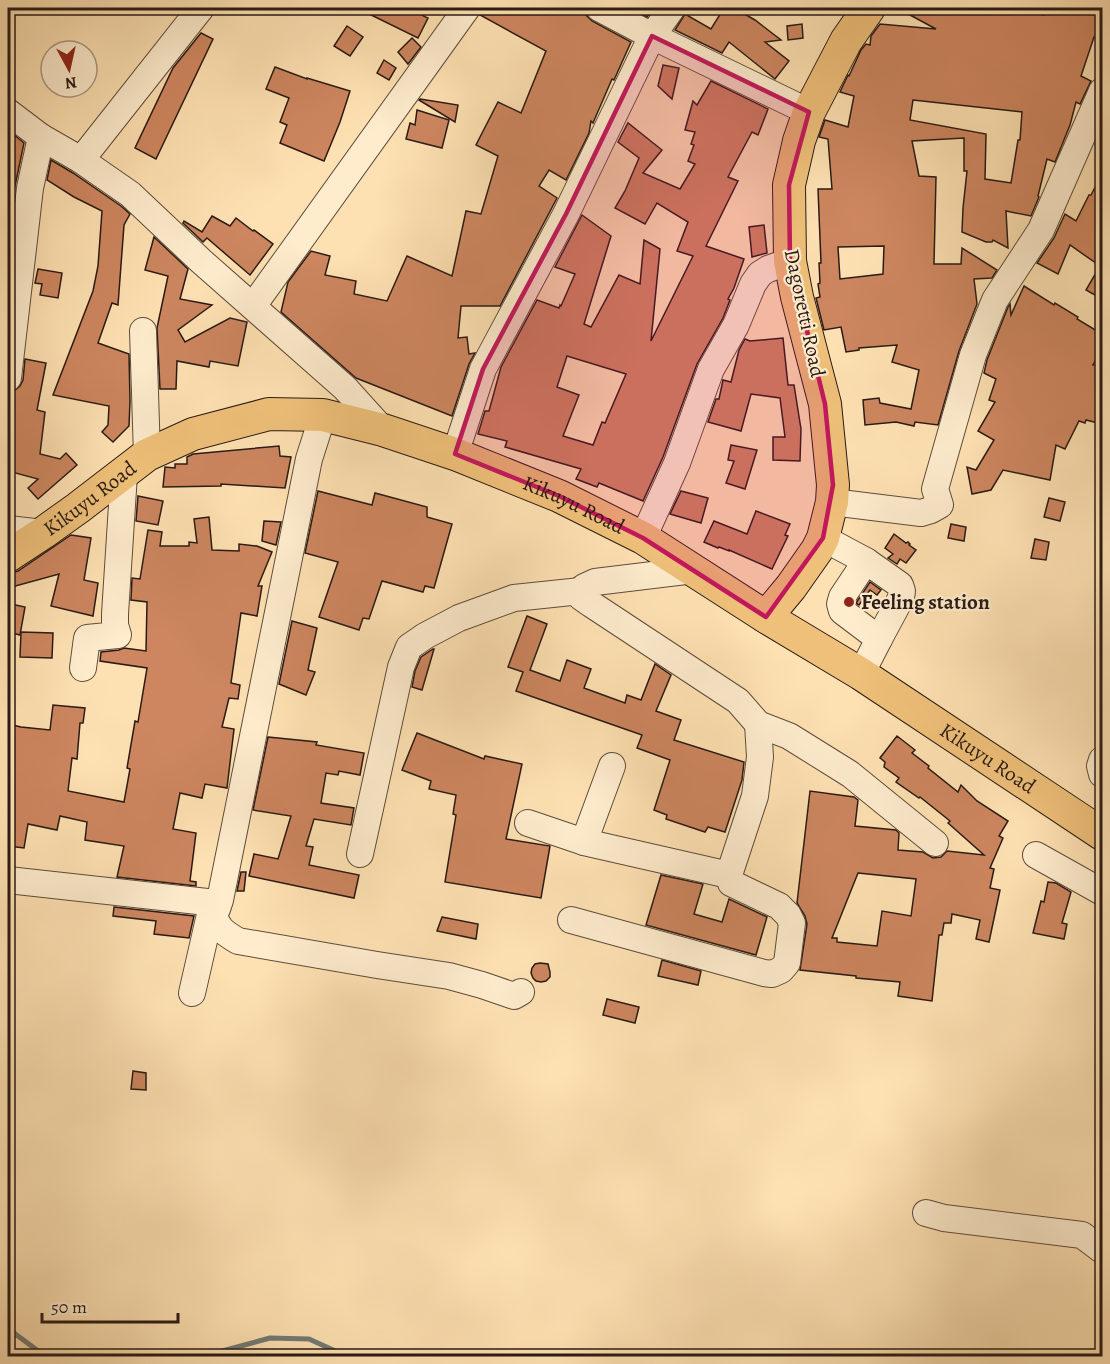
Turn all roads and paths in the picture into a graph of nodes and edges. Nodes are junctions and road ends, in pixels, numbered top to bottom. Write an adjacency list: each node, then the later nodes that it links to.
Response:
1 (201, 8): 11 (street)
2 (467, 8): 13 (street)
3 (599, 8): 6 (street)
4 (672, 8): 6 (street)
5 (869, 8): 9 (main road, Dagoretti Road)
6 (652, 36): 9 (street); 18 (street)
7 (1102, 91): 20 (street)
8 (8, 112): 10 (street)
9 (808, 112): 12 (main road, Dagoretti Road)
10 (41, 137): 11 (street); 15 (street)
11 (81, 160): 13 (street)
12 (790, 261): 20 (main road, Dagoretti Road); 23 (street)
13 (253, 306): 17 (street)
14 (142, 331): 19 (street)
15 (8, 378)
16 (323, 415): 17 (main road, Kikuyu Road); 19 (main road, Kikuyu Road); 46 (street)
17 (383, 430): 18 (main road, Kikuyu Road)
18 (455, 454): 23 (main road, Kikuyu Road)
19 (136, 464): 22 (main road, Kikuyu Road); 31 (street)
20 (832, 502): 24 (main road, Dagoretti Road)
21 (8, 529): 22 (street)
22 (43, 533): 25 (main road, Kikuyu Road)
23 (643, 538): 27 (main road, Kikuyu Road)
24 (824, 538): 26 (street); 29 (main road, Dagoretti Road)
25 (8, 556)
26 (866, 561): 30 (street); 30 (street)
27 (694, 570): 28 (street); 29 (main road, Kikuyu Road)
28 (581, 591): 33 (street); 41 (street)
29 (766, 617): 32 (main road, Kikuyu Road)
30 (879, 639): 32 (street)
31 (83, 668)
32 (861, 674): 38 (main road, Kikuyu Road)
33 (758, 724): 40 (street); 43 (street)
34 (1102, 760): 36 (street)
35 (612, 766): 39 (street)
36 (1102, 774)
37 (528, 823): 39 (street)
38 (1102, 834)
39 (584, 842): 43 (street)
40 (936, 843)
41 (360, 854)
42 (1036, 855): 45 (street)
43 (729, 875): 47 (street)
44 (8, 880): 46 (street)
45 (1102, 892)
46 (211, 910): 48 (street); 49 (street)
47 (571, 920)
48 (521, 992)
49 (192, 993)
50 (926, 1213): 51 (street)
51 (1102, 1250)

